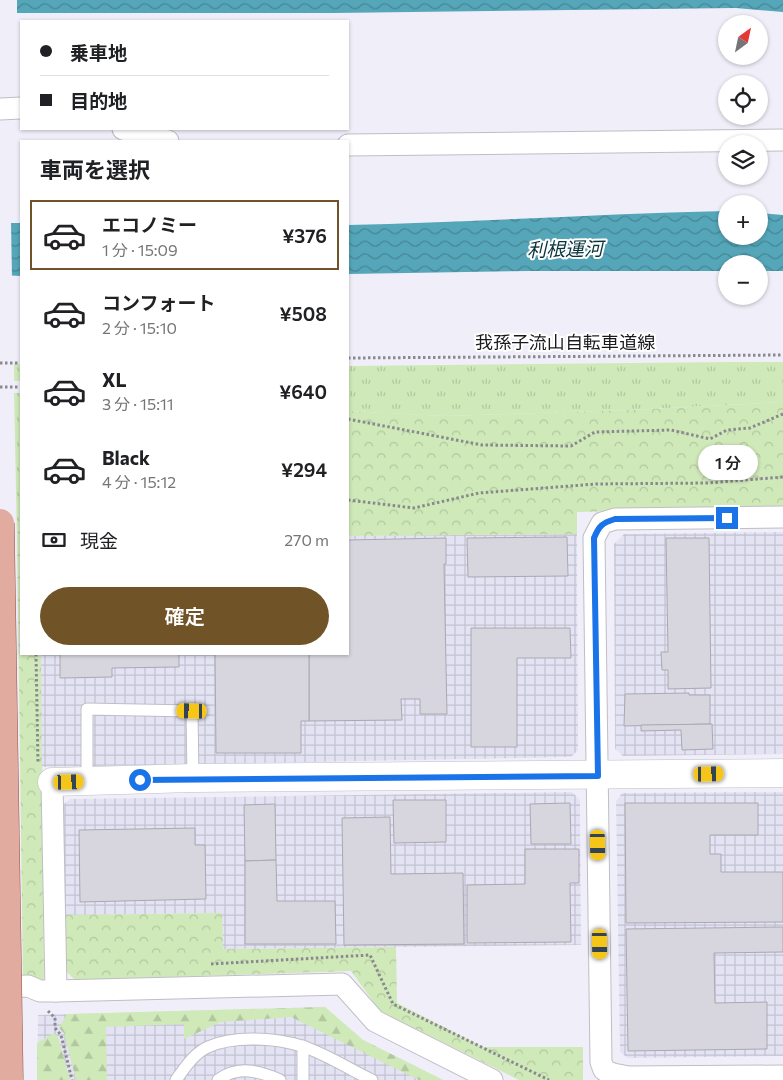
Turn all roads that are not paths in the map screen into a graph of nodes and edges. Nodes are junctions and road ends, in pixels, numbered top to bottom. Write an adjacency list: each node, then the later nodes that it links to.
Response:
1 (20, 108): 2 (street)
2 (0, 110)
3 (127, 130): 4 (street)
4 (164, 140)
5 (783, 140): 6 (street)
6 (349, 145)
7 (783, 517): 10 (street)
8 (0, 523): 18 (main road, bridge)
9 (783, 773): 10 (street)
10 (598, 776): 11 (street); 17 (street)
11 (193, 778): 12 (street); 12 (lane)
12 (86, 781): 13 (street)
13 (52, 782): 15 (street)
14 (0, 987): 15 (street)
15 (56, 991): 24 (street)
16 (303, 1046): 19 (lane); 22 (lane); 23 (lane)
17 (783, 1076)
18 (9, 1080)
19 (176, 1080)
20 (218, 1080): 21 (lane)
21 (280, 1080)
22 (303, 1080)
23 (372, 1080)
24 (492, 1080)

